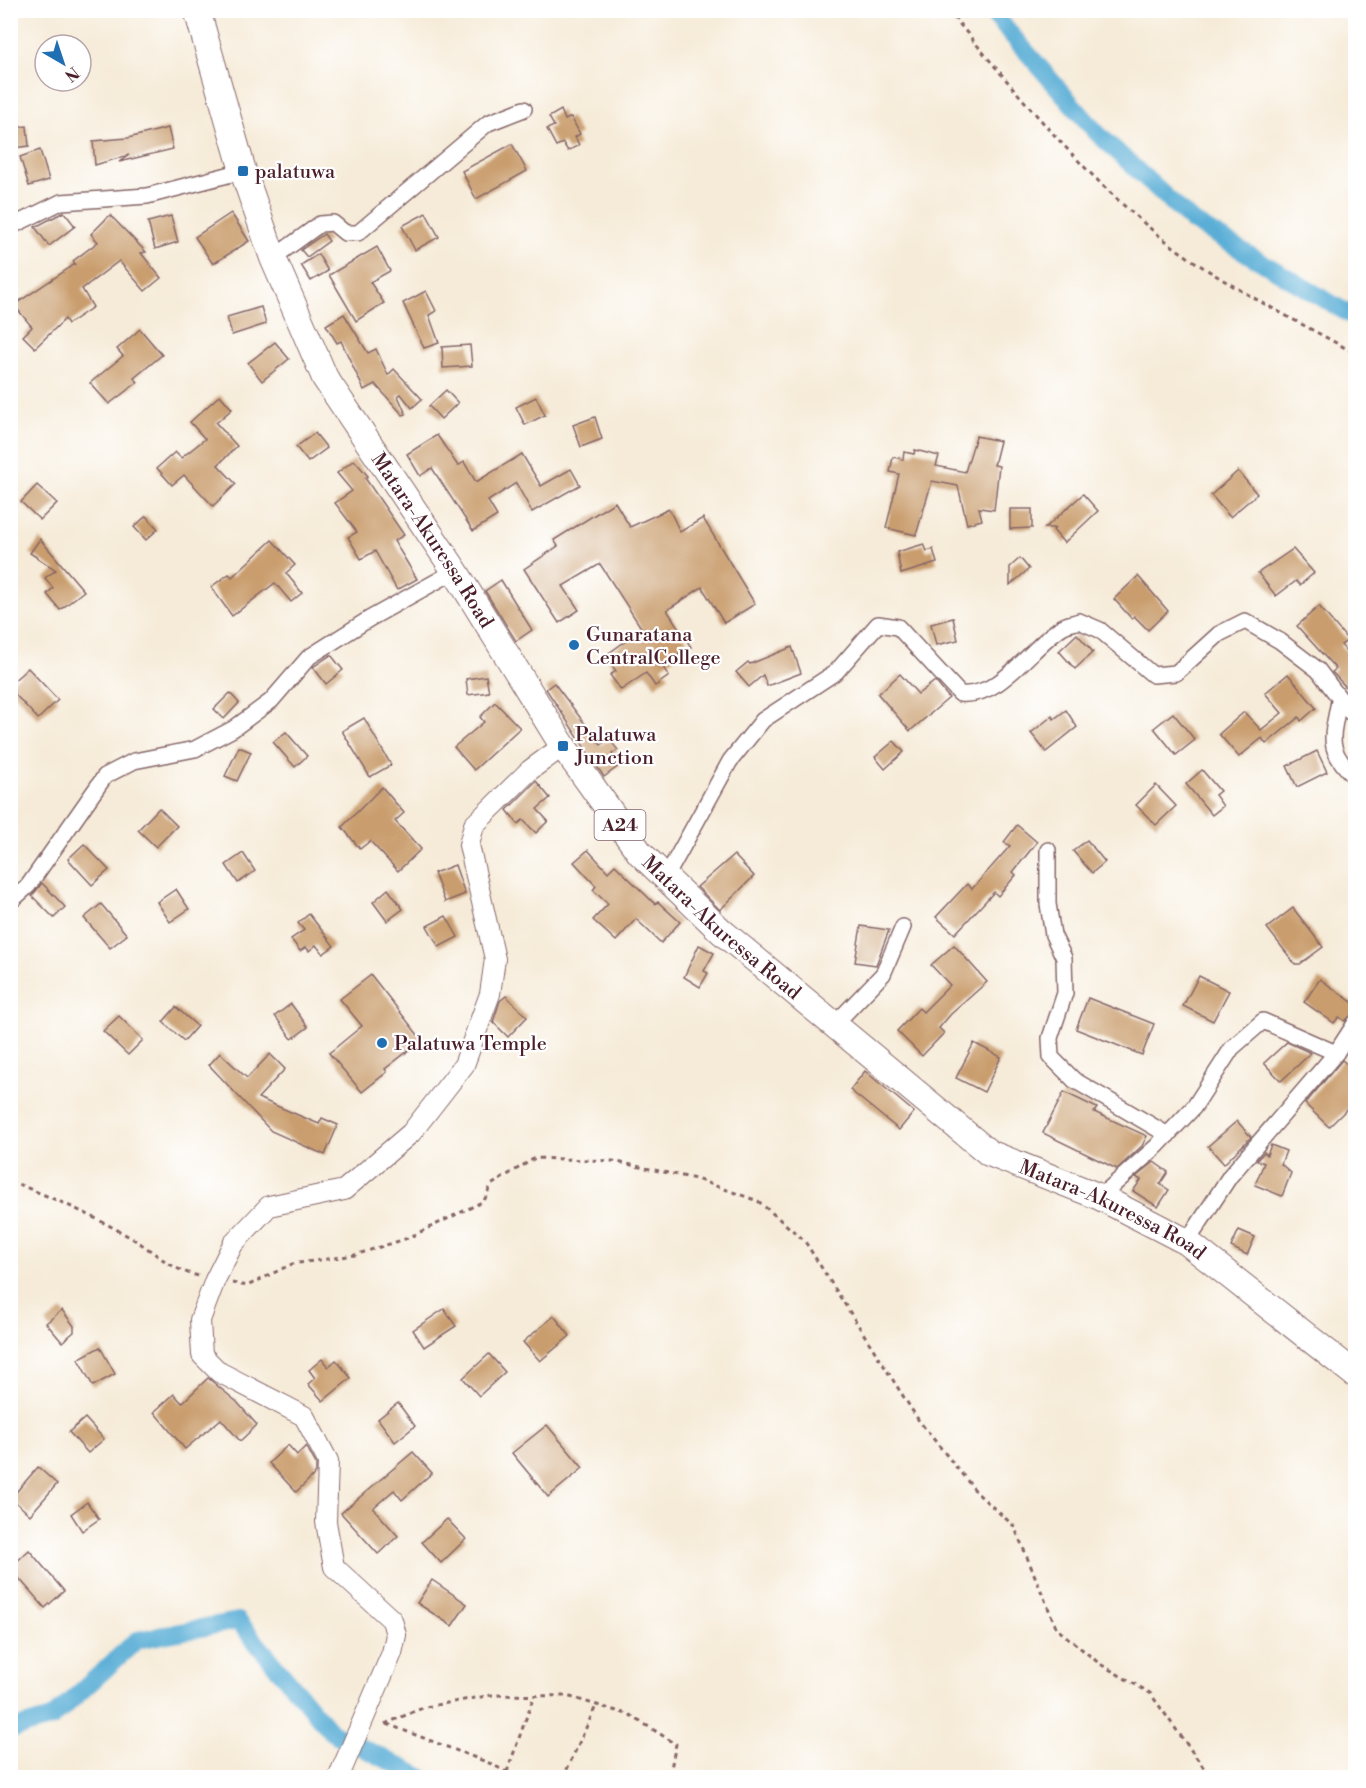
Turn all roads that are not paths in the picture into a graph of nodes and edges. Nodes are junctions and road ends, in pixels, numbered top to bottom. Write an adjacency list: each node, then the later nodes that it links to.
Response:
1 (197, 10): 3 (highway, Matara-Akuressa Road / A24)
2 (525, 109): 5 (street)
3 (243, 171): 4 (street); 5 (highway, Matara-Akuressa Road / A24)
4 (10, 226)
5 (273, 258): 6 (highway, Matara-Akuressa Road / A24)
6 (455, 571): 9 (highway, Matara-Akuressa Road / A24); 13 (street)
7 (1340, 701): 8 (street); 10 (street); 12 (street)
8 (1356, 708)
9 (563, 746): 12 (highway, Matara-Akuressa Road / A24); 22 (street)
10 (1354, 774)
11 (1048, 850): 18 (street)
12 (666, 877): 16 (highway, Matara-Akuressa Road / A24)
13 (10, 902)
14 (903, 927): 16 (street)
15 (1356, 1022): 17 (street)
16 (834, 1025): 19 (highway, Matara-Akuressa Road / A24)
17 (1336, 1053): 18 (street); 20 (street)
18 (1168, 1135): 19 (street)
19 (1100, 1197): 20 (highway, Matara-Akuressa Road / A24)
20 (1186, 1242): 21 (highway, Matara-Akuressa Road / A24)
21 (1356, 1375)
22 (338, 1778)

